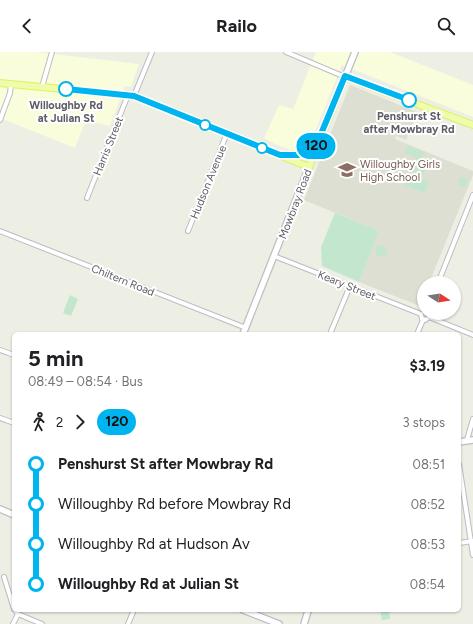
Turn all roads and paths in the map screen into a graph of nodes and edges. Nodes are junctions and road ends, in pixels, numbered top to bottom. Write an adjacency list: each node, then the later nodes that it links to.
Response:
1 (52, 52): 8 (street)
2 (152, 52): 9 (street, Harris Street)
3 (286, 52): 5 (street)
4 (355, 52): 5 (main road, Mowbray Road)
5 (345, 76): 11 (main road); 13 (main road, Mowbray Road)
6 (0, 83): 7 (main road)
7 (11, 84): 8 (main road); 10 (street)
8 (42, 87): 9 (main road)
9 (131, 96): 12 (main road); 17 (street, Harris Street)
10 (0, 120)
11 (473, 125)
12 (227, 133): 14 (main road); 19 (street, Hudson Avenue)
13 (319, 142): 14 (main road); 15 (main road, Mowbray Road)
14 (280, 155): 15 (main road)
15 (309, 167): 20 (main road, Mowbray Road)
16 (473, 195): 21 (street)
17 (87, 198)
18 (0, 231): 26 (street, Chiltern Road)
19 (188, 231)
20 (274, 256): 22 (street, Keary Street); 26 (main road, Mowbray Road)
21 (441, 276)
22 (350, 286): 23 (street, Keary Street); 27 (street)
23 (417, 311)
24 (423, 320): 28 (street)
25 (440, 320): 29 (street)
26 (245, 331)
27 (331, 332)
28 (419, 332)
29 (473, 335)
30 (0, 350): 31 (street)
31 (12, 354)
32 (0, 418): 34 (street)
33 (473, 419): 35 (street)
34 (12, 422)
35 (470, 440)
36 (461, 476): 39 (street)
37 (0, 509): 38 (main road)
38 (12, 514)
39 (472, 541): 40 (street); 41 (street)
40 (461, 543)
41 (473, 555)
42 (4, 577): 43 (street)
43 (12, 600)
44 (16, 612): 50 (street)
45 (18, 612): 51 (street)
46 (133, 612): 52 (street)
47 (248, 612): 53 (main road)
48 (308, 612): 49 (main road)
49 (305, 623)
50 (13, 624)
51 (42, 624)
52 (128, 624)
53 (279, 624)

